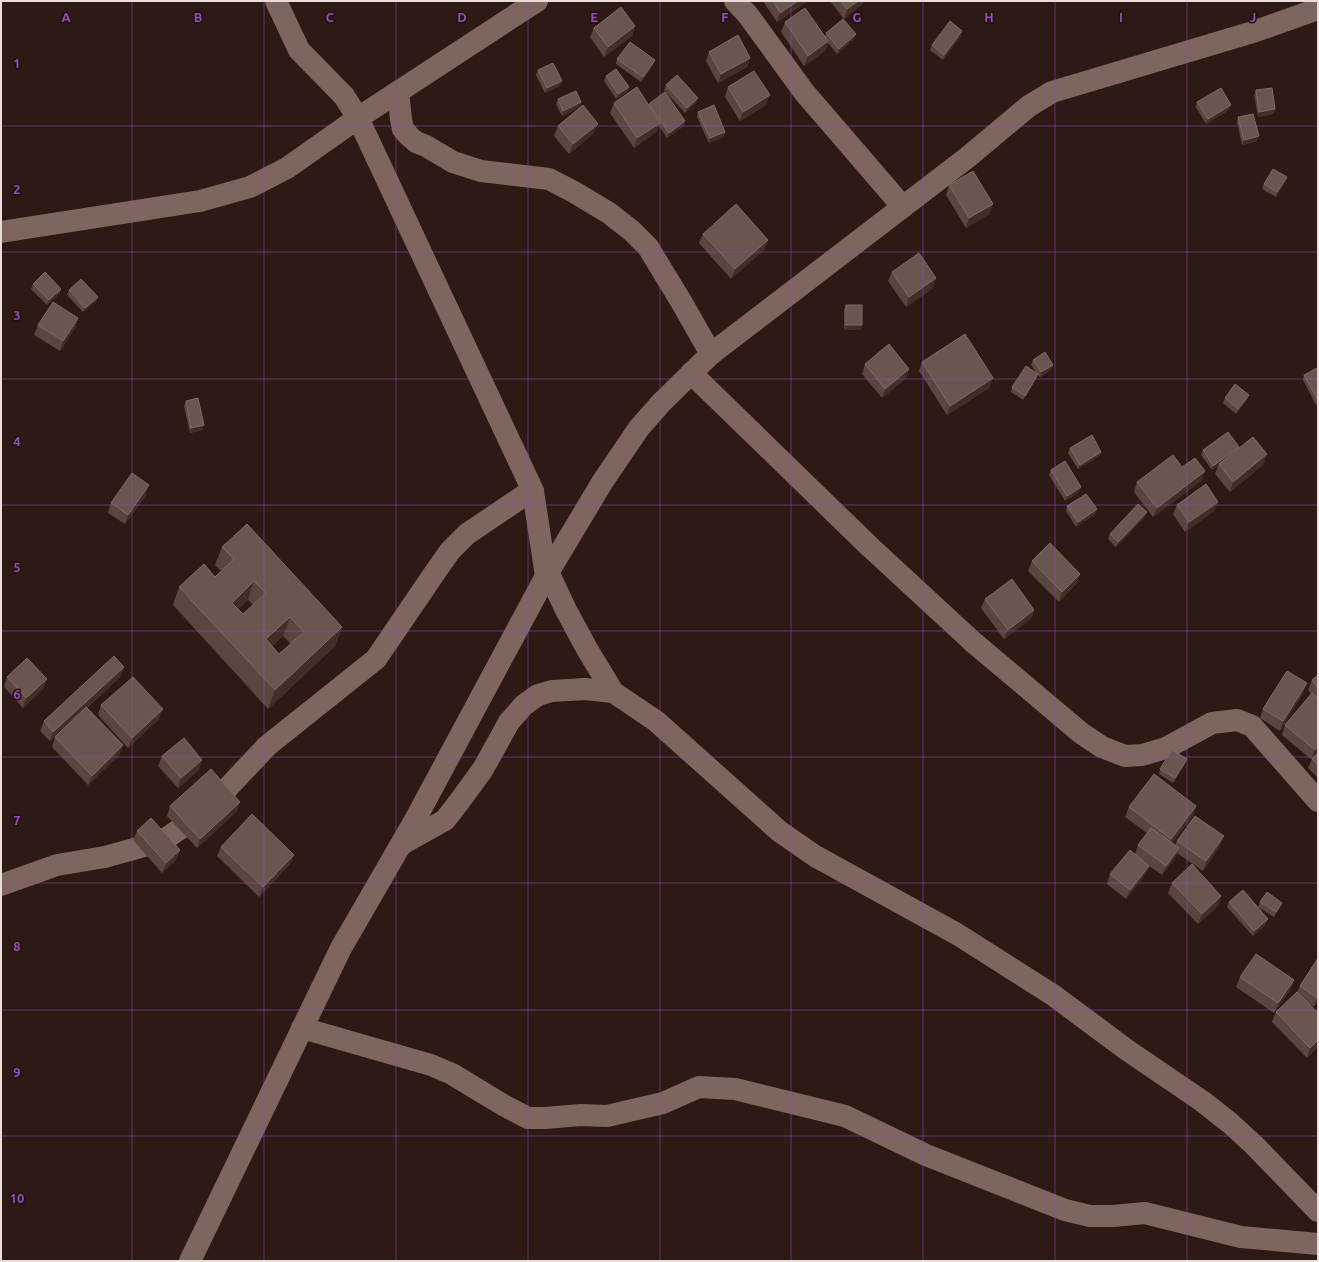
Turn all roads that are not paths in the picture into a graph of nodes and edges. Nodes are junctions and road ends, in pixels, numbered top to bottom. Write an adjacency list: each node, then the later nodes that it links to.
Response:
1 (276, 1): 6 (street)
2 (537, 1): 5 (street)
3 (735, 1): 7 (street)
4 (1318, 10): 7 (street)
5 (398, 92): 6 (street); 9 (street)
6 (358, 118): 8 (street); 11 (street)
7 (903, 207): 9 (street)
8 (1, 232)
9 (711, 354): 10 (street)
10 (691, 373): 12 (street); 14 (street)
11 (533, 491): 12 (street); 16 (street)
12 (547, 574): 13 (street); 15 (street)
13 (613, 692): 15 (street); 18 (street)
14 (1318, 801)
15 (400, 845): 17 (street)
16 (1, 885)
17 (302, 1028): 19 (street); 20 (street)
18 (1318, 1211)
19 (1318, 1244)
20 (190, 1261)

